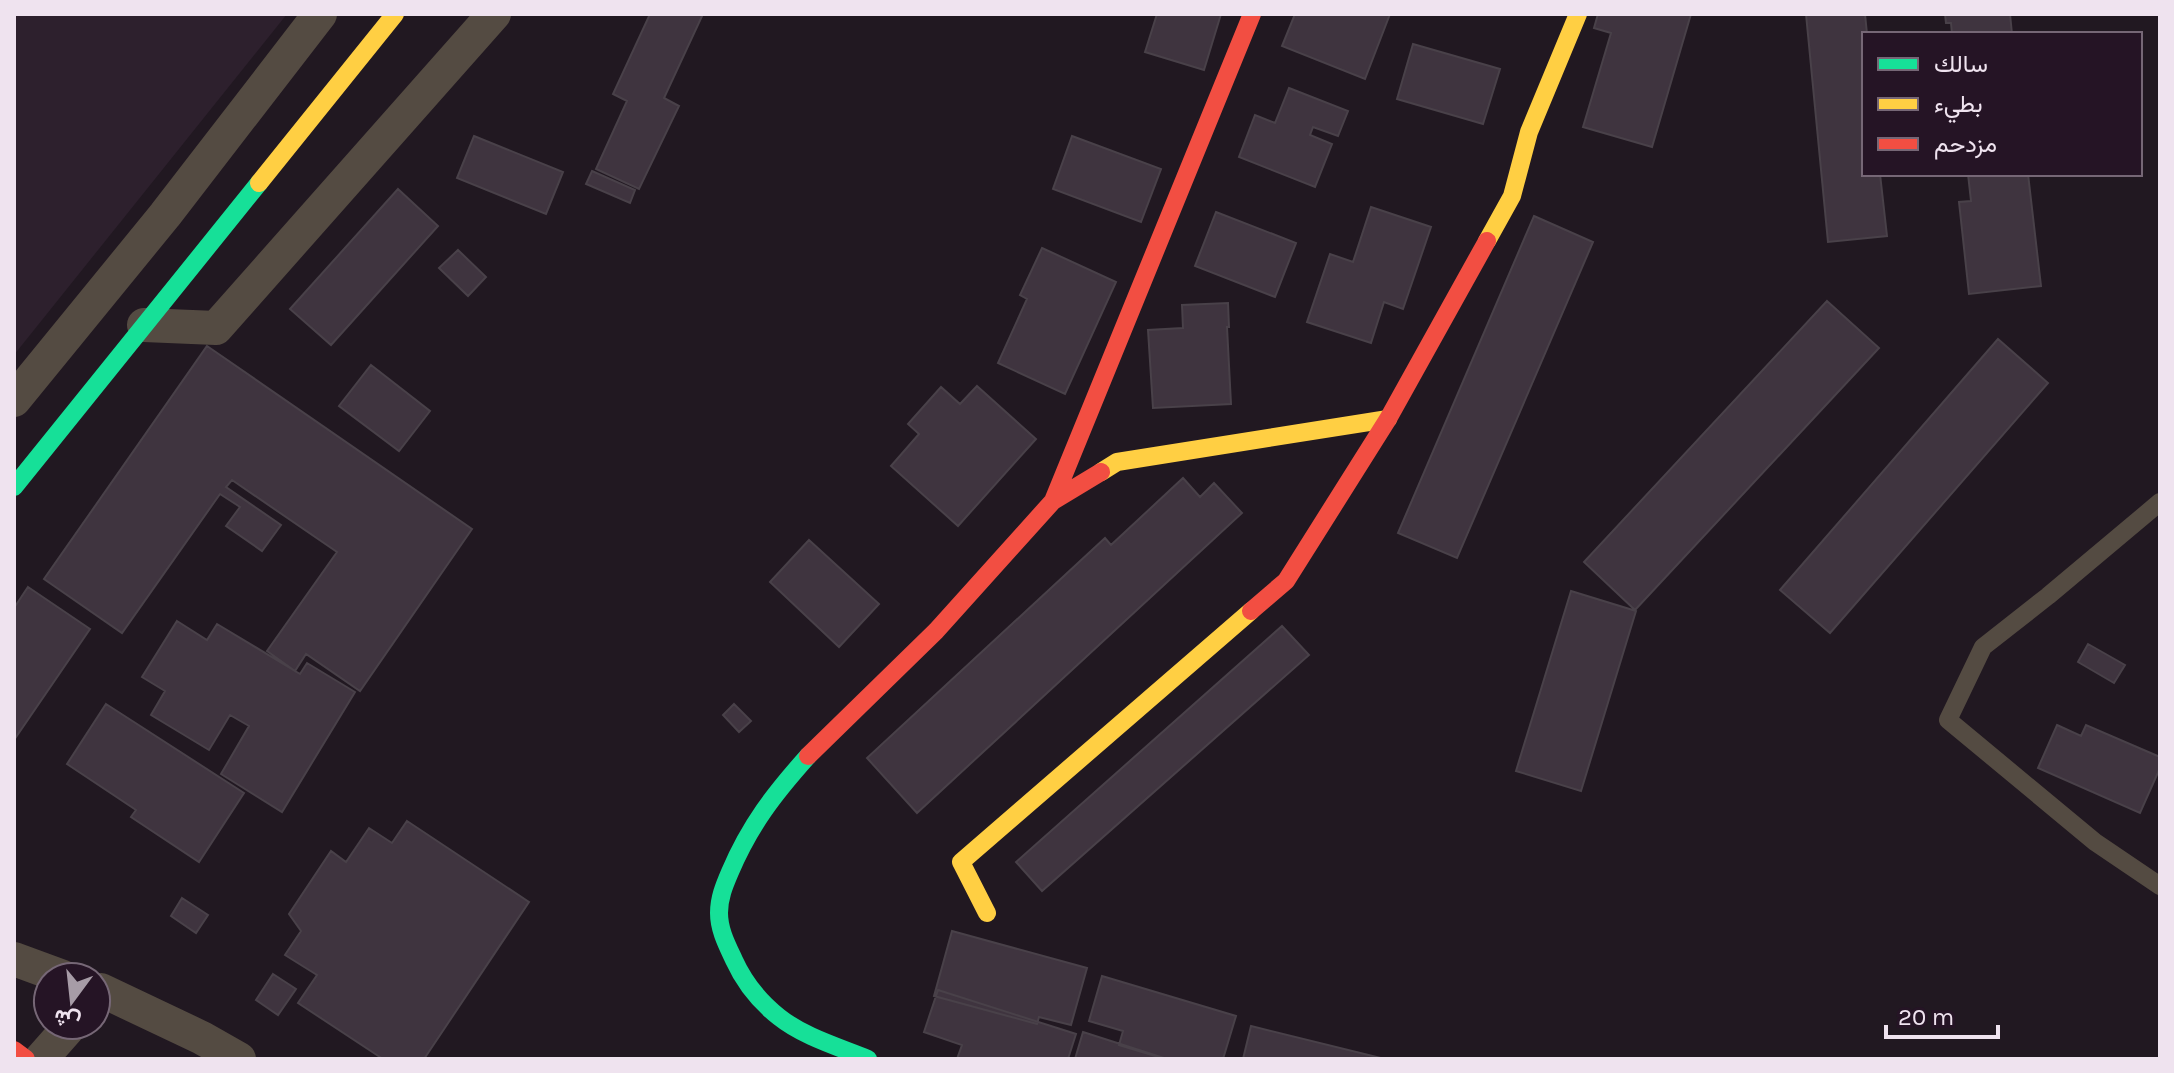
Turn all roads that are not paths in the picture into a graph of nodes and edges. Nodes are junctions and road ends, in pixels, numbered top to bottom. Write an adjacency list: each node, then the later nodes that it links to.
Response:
1 (320, 14): 7 (street)
2 (395, 14): 6 (main road)
3 (494, 14): 6 (street)
4 (1252, 14): 10 (main road)
5 (1578, 14): 8 (main road)
6 (144, 325): 9 (main road)
7 (14, 400)
8 (1388, 419): 10 (main road); 13 (main road)
9 (14, 487)
10 (1053, 501): 20 (main road)
11 (2160, 502): 12 (lane)
12 (2160, 886)
13 (987, 913)
14 (112, 998): 19 (street)
15 (57, 1041): 18 (street)
16 (14, 1050): 17 (main road)
17 (26, 1059)
18 (41, 1059)
19 (239, 1059)
20 (868, 1059)

